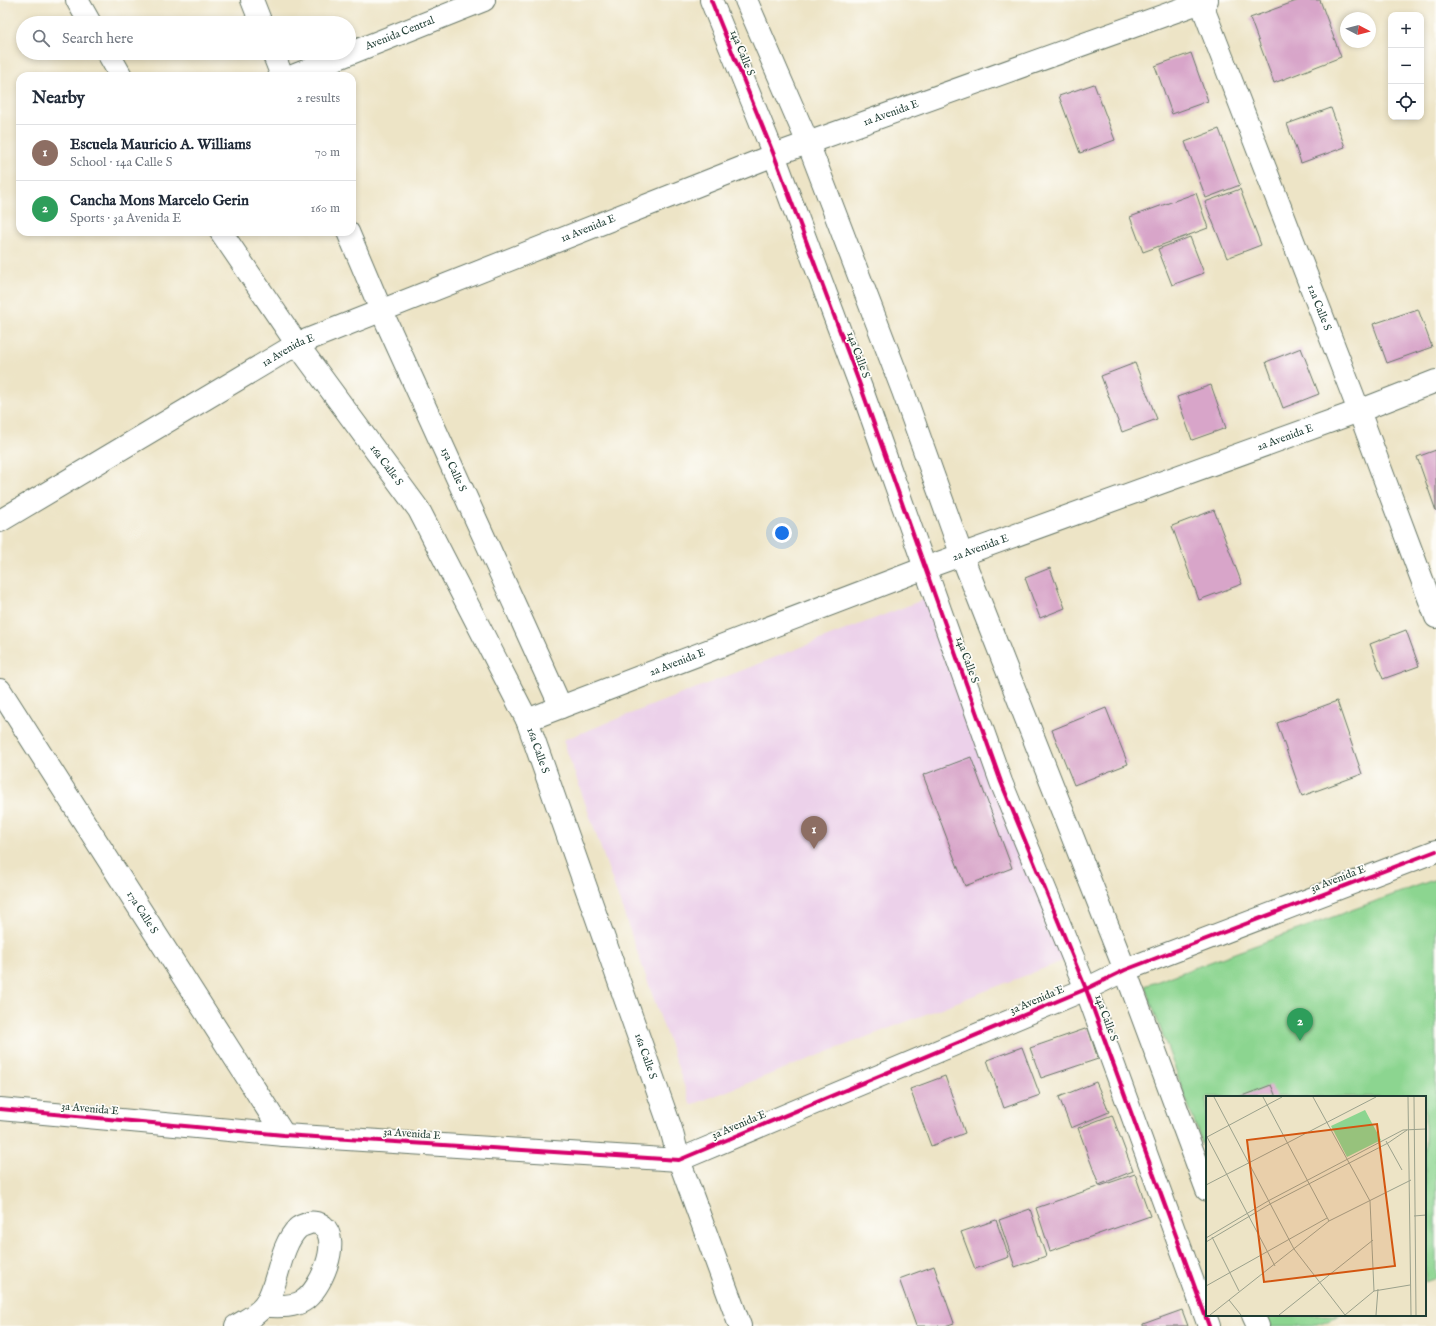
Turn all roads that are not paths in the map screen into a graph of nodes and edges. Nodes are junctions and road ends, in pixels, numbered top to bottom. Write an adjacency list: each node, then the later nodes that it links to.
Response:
1 (77, 0): 7 (street)
2 (252, 0): 8 (street)
3 (484, 0): 9 (street, Avenida Central)
4 (711, 0): 17 (street, 14a Calle S)
5 (746, 0): 16 (street)
6 (1203, 1): 16 (street, 1a Avenida E); 23 (street, 12a Calle S)
7 (86, 16)
8 (258, 16)
9 (356, 51)
10 (112, 60): 13 (street)
11 (276, 60): 14 (street)
12 (333, 60): 15 (street, Avenida Central)
13 (119, 72)
14 (280, 72)
15 (303, 72)
16 (808, 143): 17 (street, 1a Avenida E); 25 (street)
17 (774, 155): 20 (street, 1a Avenida E); 26 (street, 14a Calle S)
18 (224, 236): 21 (street, 16a Calle S)
19 (350, 236): 20 (street, 15a Calle S)
20 (381, 310): 21 (street, 1a Avenida E); 29 (street, 15a Calle S)
21 (297, 344): 24 (street, 1a Avenida E); 30 (street, 16a Calle S)
22 (1436, 381): 23 (street, 2a Avenida E)
23 (1359, 411): 25 (street, 2a Avenida E); 27 (street, 12a Calle S)
24 (0, 521)
25 (962, 556): 26 (street, 2a Avenida E); 32 (street)
26 (925, 568): 29 (street, 2a Avenida E); 33 (street, 14a Calle S)
27 (1436, 616)
28 (0, 690): 35 (street, 17a Calle S)
29 (560, 707): 30 (street, 2a Avenida E)
30 (527, 720): 36 (street, 16a Calle S)
31 (1436, 851): 32 (street, 3a Avenida E)
32 (1125, 970): 33 (street, 3a Avenida E); 37 (street)
33 (1086, 989): 36 (street, 3a Avenida E); 42 (street, 14a Calle S)
34 (0, 1109): 35 (street, 3a Avenida E)
35 (284, 1135): 36 (street, 3a Avenida E)
36 (679, 1160): 41 (street, 16a Calle S)
37 (1206, 1187)
38 (264, 1306): 40 (street)
39 (1254, 1316): 43 (street)
40 (236, 1326)
41 (740, 1326)
42 (1209, 1326)
43 (1258, 1326)

